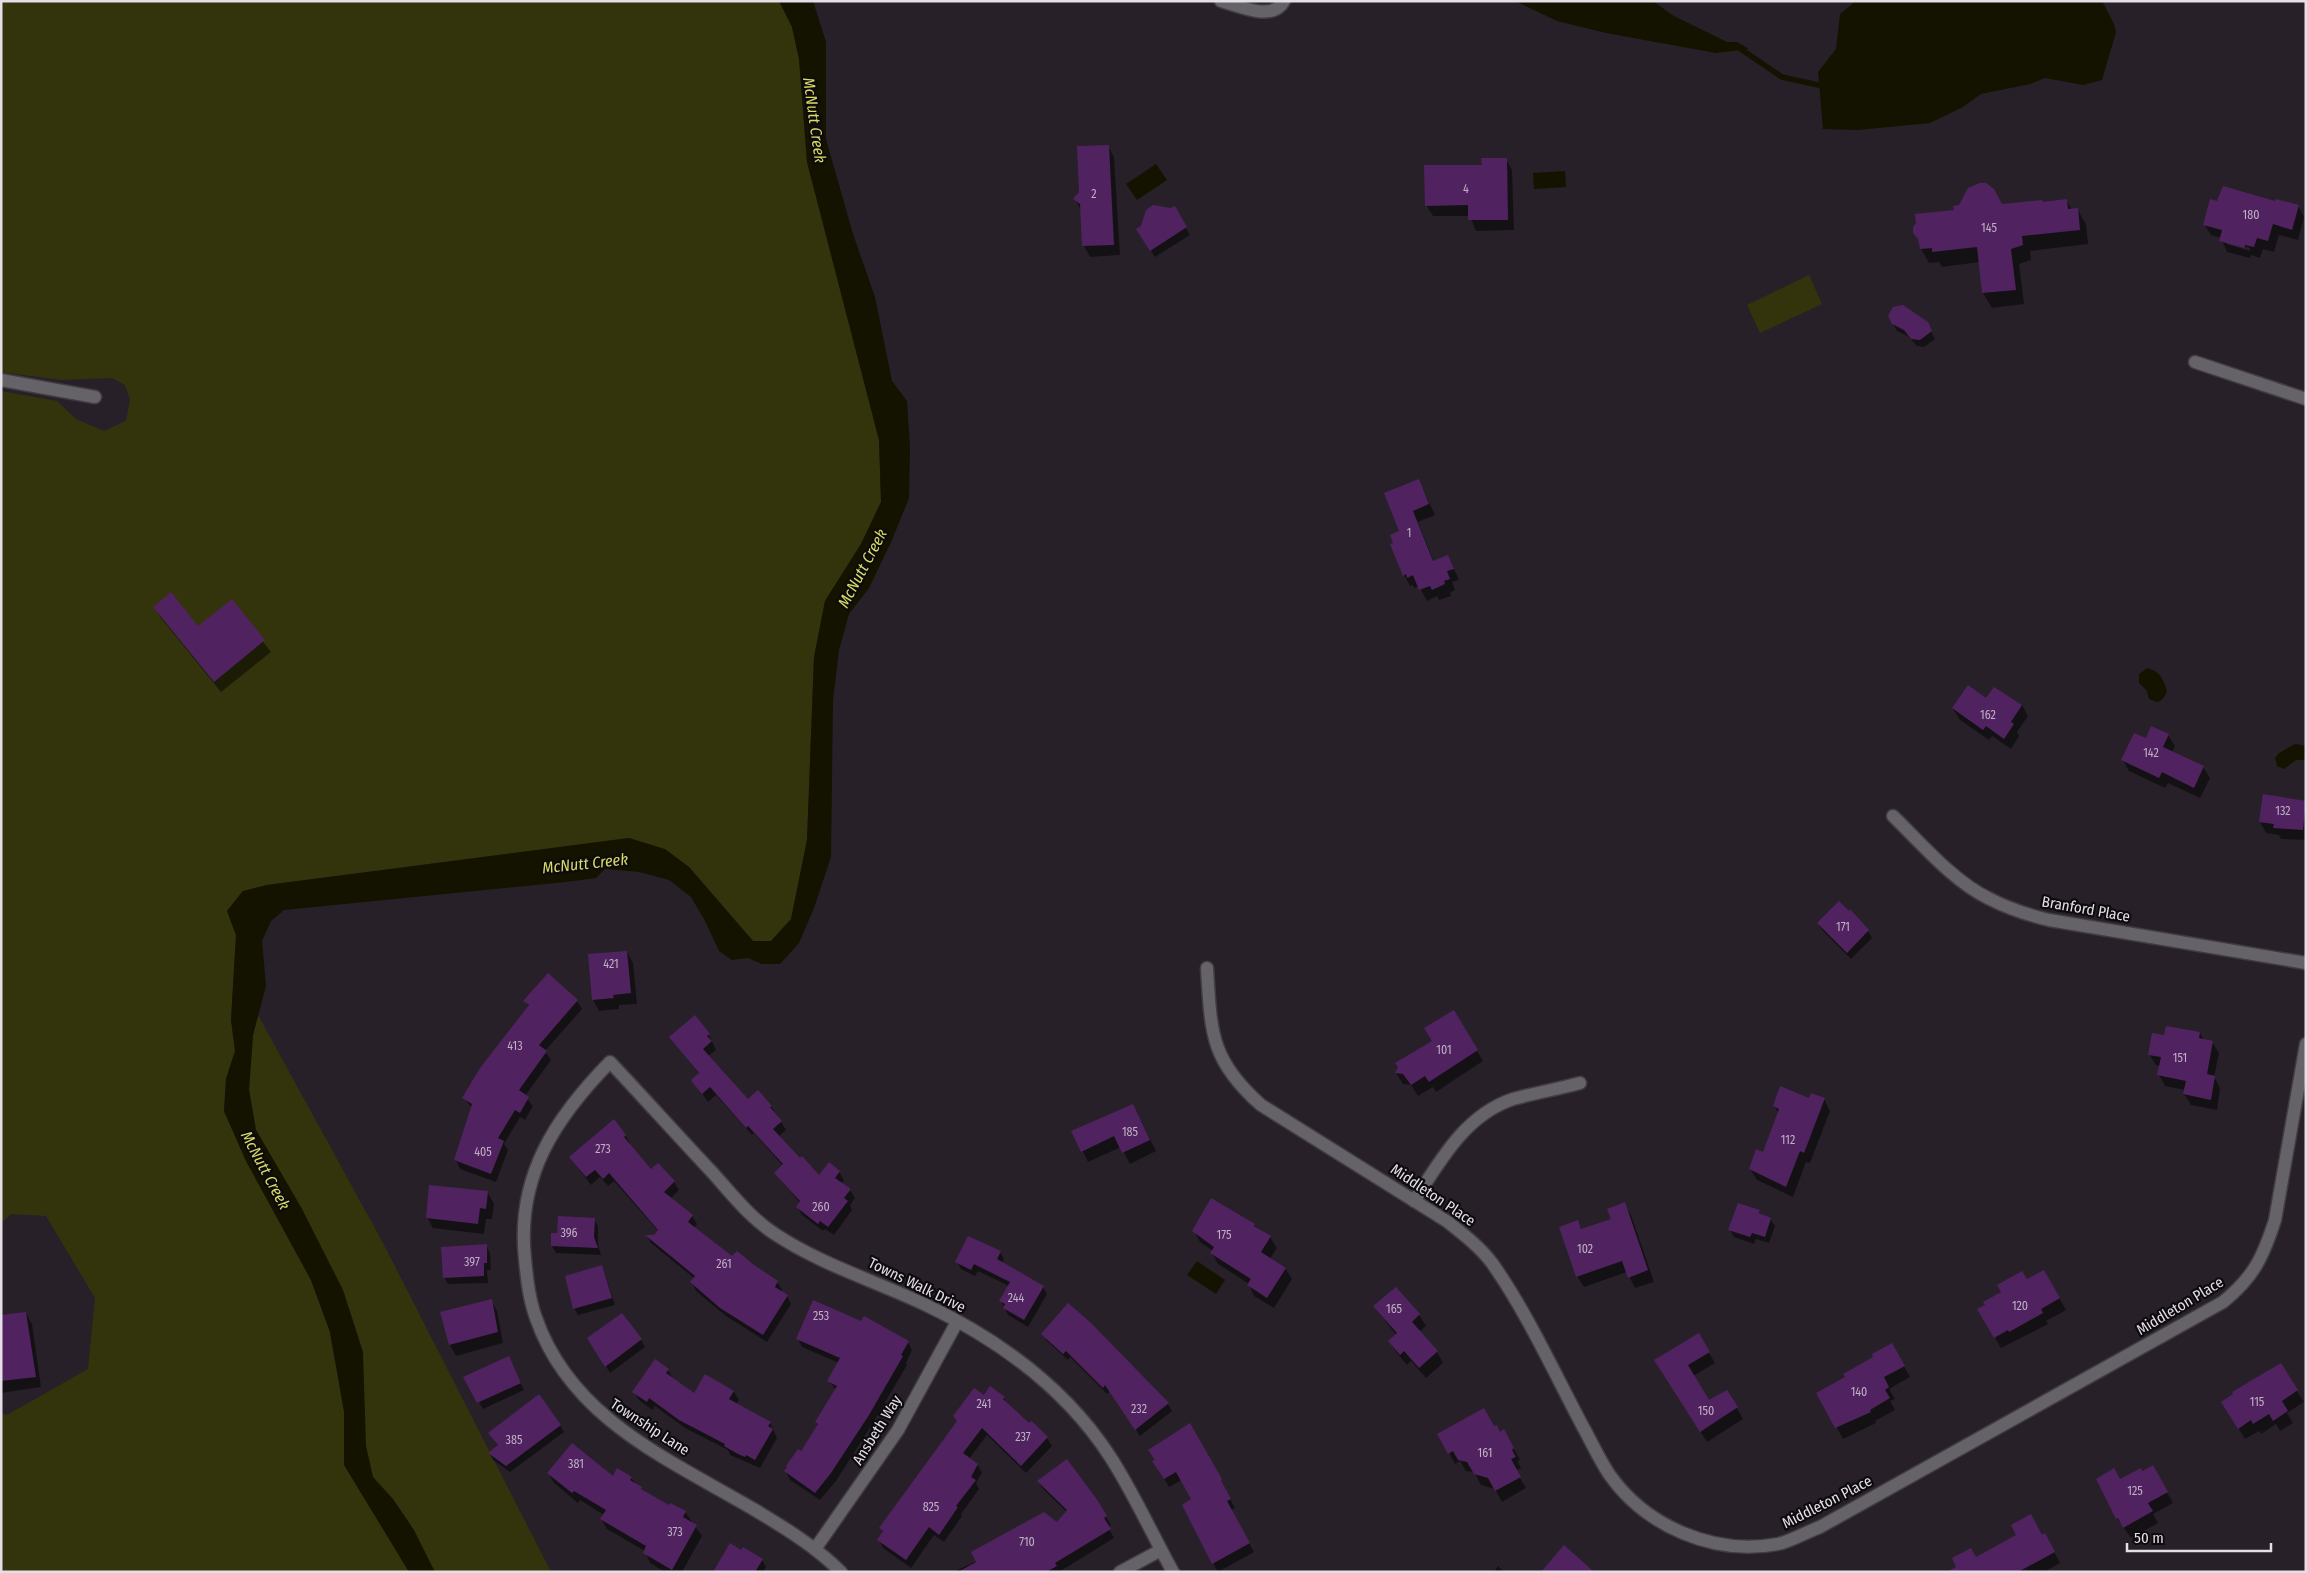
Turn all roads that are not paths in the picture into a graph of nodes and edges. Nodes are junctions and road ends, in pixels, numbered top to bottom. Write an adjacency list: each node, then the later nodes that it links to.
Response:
1 (1221, 1): 2 (street)
2 (1284, 1)
3 (2195, 362): 6 (street)
4 (1, 380): 5 (street)
5 (95, 396)
6 (2306, 399)
7 (1893, 816): 8 (street, Branford Place)
8 (2306, 963)
9 (1207, 968): 13 (street, Middleton Place)
10 (2306, 1044): 13 (street, Middleton Place)
11 (610, 1062): 14 (street, Towns Walk Drive); 15 (street, Township Lane)
12 (1580, 1083): 13 (street)
13 (1414, 1201)
14 (957, 1322): 15 (street, Ansbeth Way); 16 (street, Towns Walk Drive)
15 (815, 1549): 17 (street, Township Lane)
16 (1161, 1550): 18 (street); 19 (street, Towns Walk Drive)
17 (841, 1572)
18 (1120, 1572)
19 (1173, 1572)

